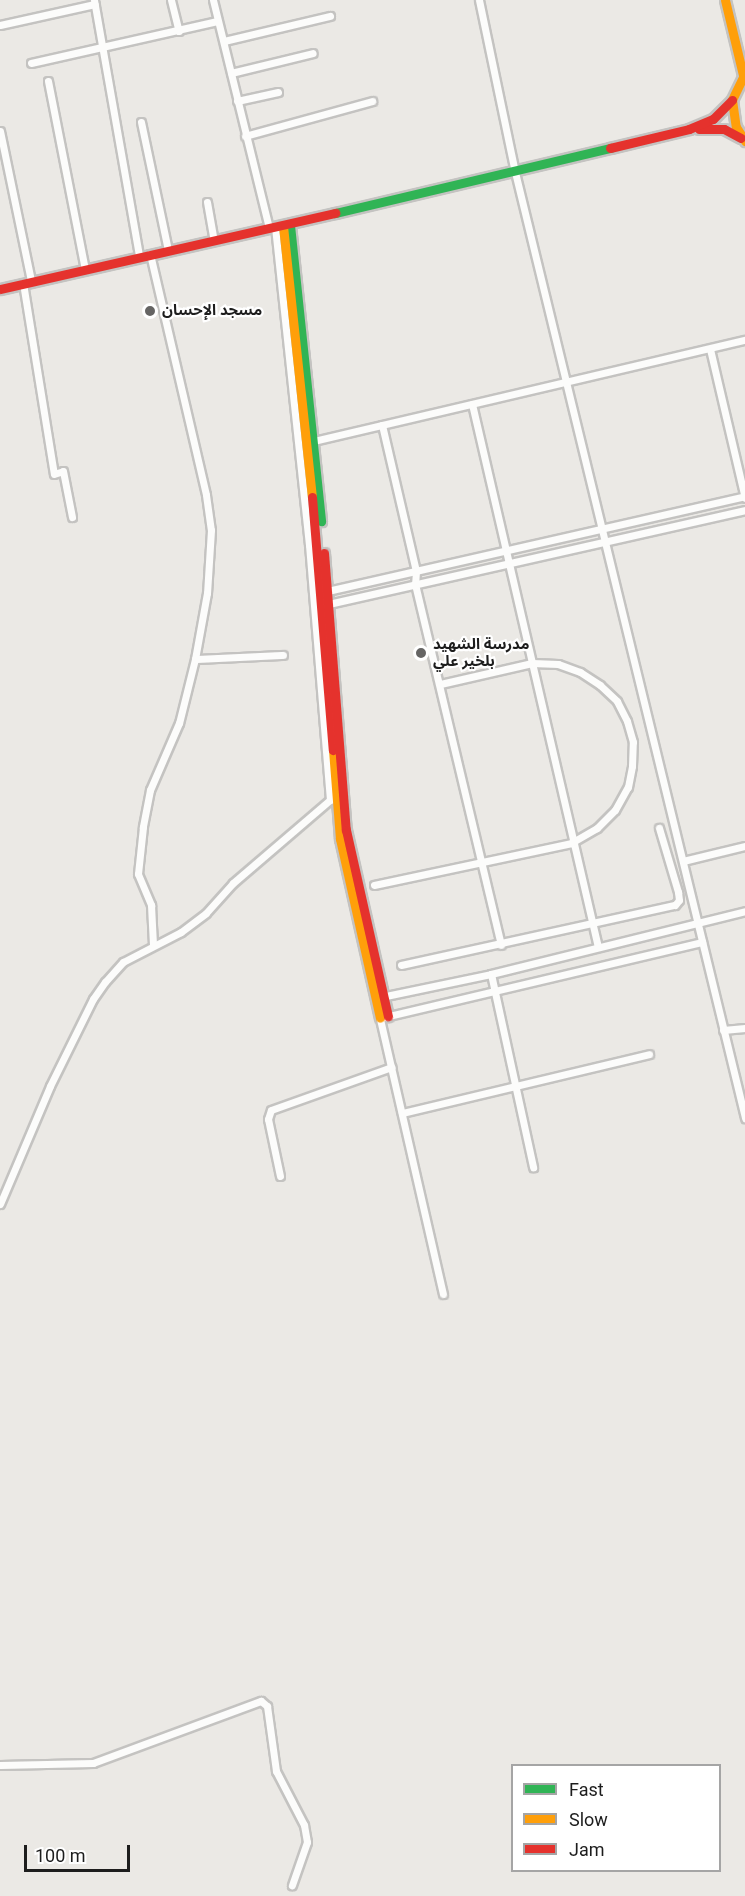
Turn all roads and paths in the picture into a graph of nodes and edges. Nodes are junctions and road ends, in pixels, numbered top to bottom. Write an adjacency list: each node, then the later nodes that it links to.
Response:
1 (171, 0): 9 (street)
2 (213, 0): 7 (street)
3 (479, 0): 26 (street)
4 (725, 0): 15 (main road)
5 (95, 2): 8 (street); 11 (street)
6 (330, 16): 10 (street)
7 (217, 21): 9 (street); 10 (street)
8 (0, 26)
9 (179, 31): 11 (street)
10 (224, 41): 14 (street)
11 (103, 47): 13 (street); 32 (street)
12 (313, 53): 14 (street)
13 (31, 63)
14 (231, 73): 19 (street)
15 (744, 74): 18 (main road)
16 (48, 81): 33 (street)
17 (278, 92): 19 (street)
18 (732, 100): 22 (main road); 25 (main road)
19 (237, 101): 24 (street)
20 (372, 101): 24 (street)
21 (141, 122): 30 (street)
22 (689, 129): 25 (main road); 26 (main road)
23 (0, 131): 34 (street)
24 (245, 136): 28 (street)
25 (744, 140)
26 (515, 172): 28 (main road); 38 (street)
27 (207, 202): 29 (street)
28 (279, 226): 29 (main road); 41 (main road); 67 (street)
29 (214, 240): 30 (main road)
30 (168, 250): 31 (main road)
31 (150, 254): 32 (main road); 54 (street)
32 (139, 256): 33 (main road)
33 (85, 269): 34 (main road)
34 (27, 282): 35 (main road); 44 (street)
35 (0, 289)
36 (745, 340): 37 (street)
37 (710, 349): 38 (street); 42 (street)
38 (566, 382): 39 (street); 45 (street)
39 (472, 404): 40 (street); 47 (street)
40 (382, 425): 41 (street); 49 (street)
41 (310, 442): 51 (main road)
42 (745, 496): 45 (street)
43 (745, 510): 46 (street)
44 (72, 516)
45 (602, 528): 46 (street); 47 (street)
46 (605, 541): 48 (street); 60 (street)
47 (506, 550): 48 (street); 49 (street)
48 (509, 563): 50 (street); 55 (street)
49 (416, 571): 50 (street); 51 (street)
50 (415, 585): 52 (street); 56 (street)
51 (324, 591): 52 (main road)
52 (325, 605): 73 (main road)
53 (283, 656): 54 (street)
54 (195, 659): 67 (street)
55 (532, 663): 56 (street); 58 (street); 58 (street)
56 (440, 684): 61 (street)
57 (659, 828): 65 (street)
58 (574, 842): 61 (street); 65 (street)
59 (745, 846): 60 (street)
60 (683, 861): 64 (street)
61 (481, 862): 62 (street); 68 (street)
62 (374, 885)
63 (745, 910): 64 (street)
64 (697, 921): 66 (street); 69 (street)
65 (593, 925): 68 (street); 69 (street)
66 (702, 942): 72 (street); 76 (street)
67 (153, 945): 84 (street)
68 (501, 945): 70 (street)
69 (598, 947): 71 (street)
70 (401, 965)
71 (491, 974): 72 (street); 73 (street)
72 (495, 992): 74 (street); 79 (street)
73 (380, 998): 74 (main road)
74 (384, 1017): 78 (street)
75 (745, 1028): 76 (street)
76 (723, 1030): 81 (street)
77 (649, 1054): 79 (street)
78 (392, 1067): 80 (street); 83 (street)
79 (516, 1086): 80 (street); 82 (street)
80 (402, 1113): 85 (street)
81 (745, 1118)
82 (533, 1167)
83 (280, 1176)
84 (0, 1204)
85 (443, 1294)
86 (0, 1765): 87 (street)
87 (292, 1886)

